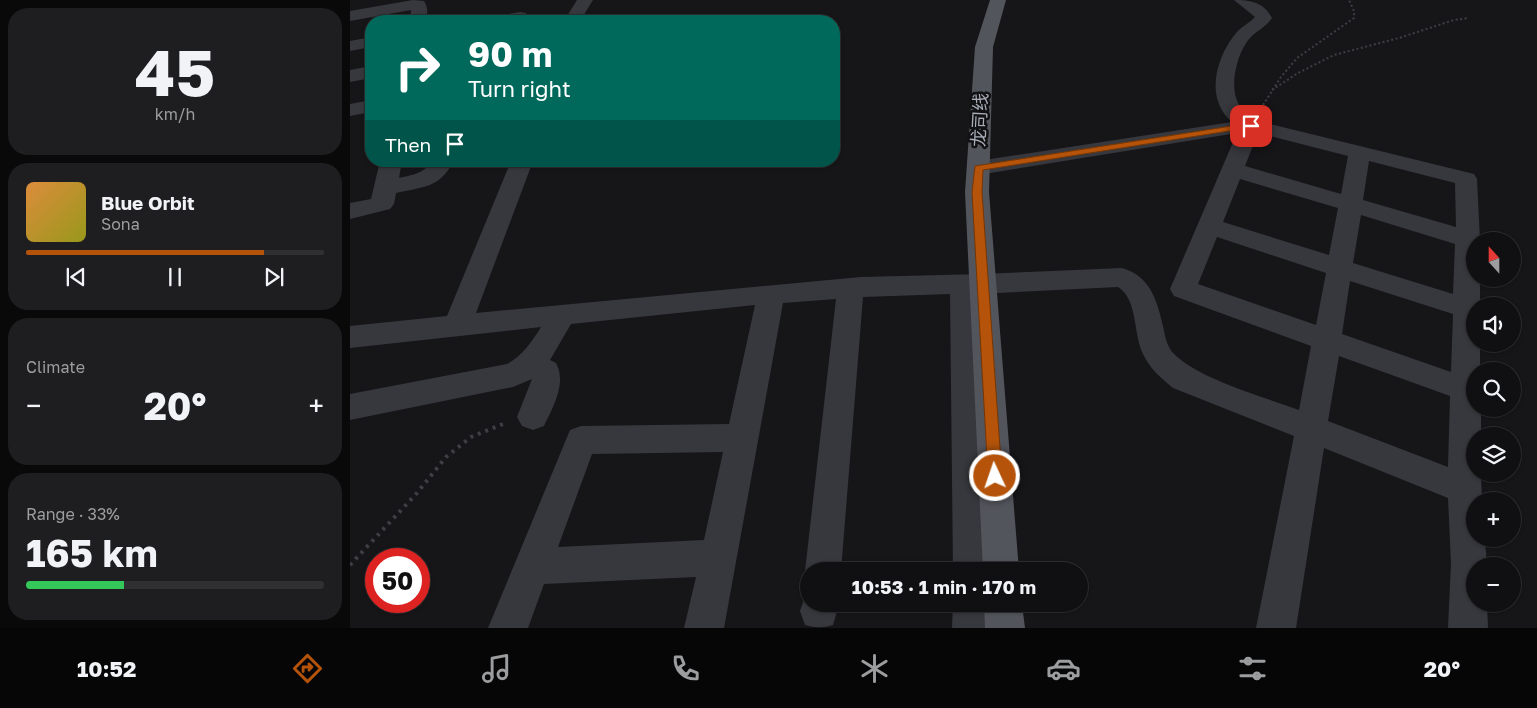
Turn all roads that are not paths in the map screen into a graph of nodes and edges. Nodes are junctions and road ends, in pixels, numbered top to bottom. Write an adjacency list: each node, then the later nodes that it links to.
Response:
1 (585, 0): 7 (street)
2 (998, 0): 19 (main road, 龙司线)
3 (1242, 0): 14 (street)
4 (413, 2): 5 (street); 6 (street)
5 (352, 9)
6 (416, 15)
7 (576, 15)
8 (365, 43): 9 (street)
9 (350, 46)
10 (365, 73): 11 (street)
11 (350, 76)
12 (365, 107): 13 (street)
13 (350, 110)
14 (1251, 126): 15 (street); 19 (street); 20 (street)
15 (1360, 152): 22 (street); 25 (street)
16 (390, 167): 21 (street)
17 (439, 167): 21 (street)
18 (520, 167): 33 (street)
19 (978, 168): 28 (main road, 龙司线)
20 (1232, 169): 22 (street); 24 (street)
21 (385, 189): 23 (street)
22 (1350, 204): 26 (street); 27 (street)
23 (350, 211)
24 (1209, 226): 27 (street); 35 (street)
25 (1468, 232)
26 (1466, 239)
27 (1338, 267): 31 (street); 35 (street)
28 (973, 284): 29 (street); 40 (street); 45 (street); 46 (main road, 龙司线)
29 (850, 288): 30 (street); 44 (street)
30 (771, 294): 32 (street); 41 (street)
31 (1466, 308): 37 (street)
32 (563, 314): 33 (street); 36 (street)
33 (458, 324): 34 (street)
34 (350, 337)
35 (1326, 340): 37 (street); 40 (street)
36 (530, 365): 38 (street); 39 (street)
37 (1465, 389): 42 (street)
38 (350, 407)
39 (533, 417)
40 (1310, 429): 42 (street); 54 (street)
41 (742, 438): 43 (street); 47 (street)
42 (1464, 490): 55 (street)
43 (718, 558): 47 (street); 51 (street)
44 (824, 562)
45 (971, 562)
46 (1000, 562)
47 (532, 566): 50 (street)
48 (972, 612): 52 (street)
49 (1004, 612): 53 (main road)
50 (508, 628)
51 (704, 628)
52 (972, 628)
53 (1005, 628)
54 (1276, 628)
55 (1468, 628)

